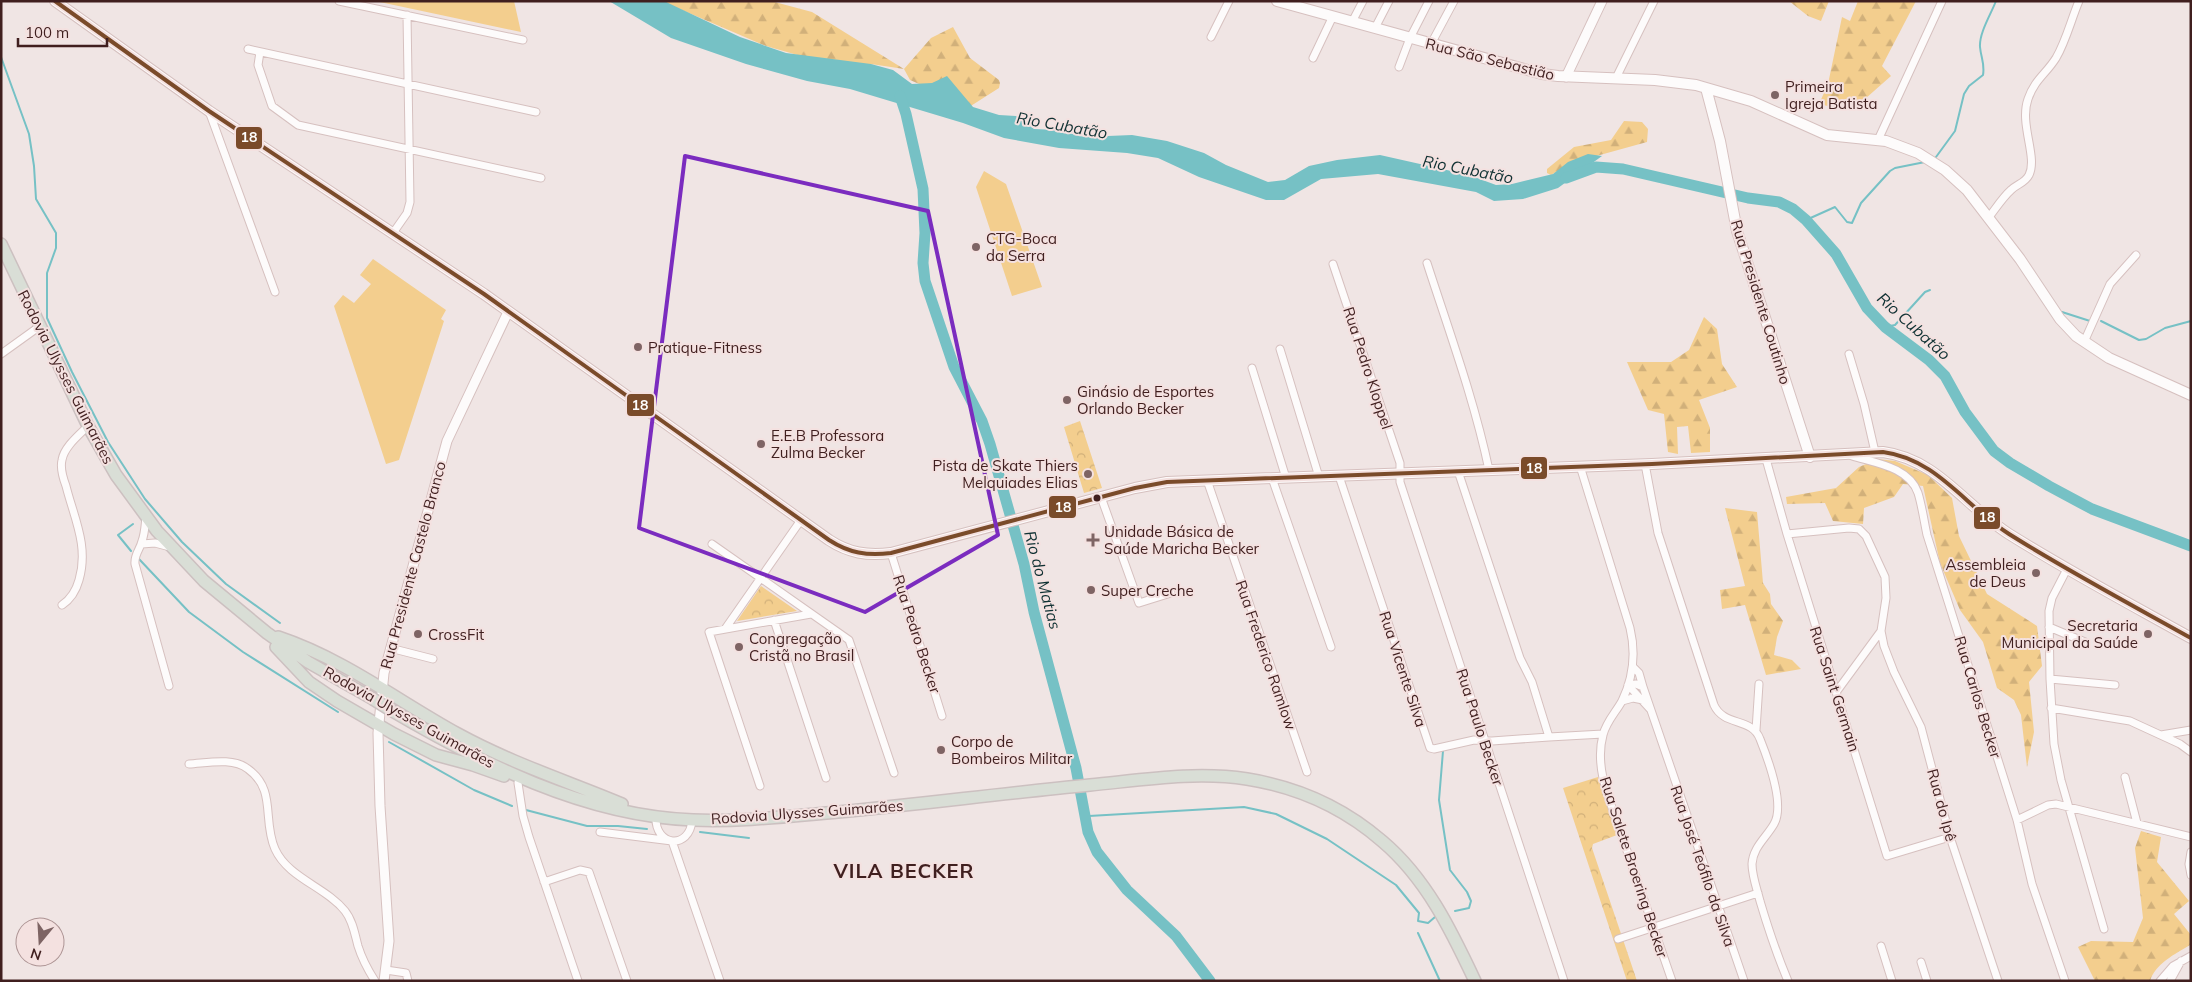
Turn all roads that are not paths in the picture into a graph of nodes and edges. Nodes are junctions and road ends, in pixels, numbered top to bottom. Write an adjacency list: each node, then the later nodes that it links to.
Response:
1 (55, 1): 30 (main road)
2 (339, 1): 14 (street)
3 (1229, 1): 18 (street)
4 (1277, 1): 13 (main road, Rua São Sebastião)
5 (1363, 1): 16 (street)
6 (1389, 1): 17 (street)
7 (1429, 1): 19 (street)
8 (1454, 1): 21 (street)
9 (1602, 1): 26 (street)
10 (1654, 1): 27 (street)
11 (1942, 1): 32 (street)
12 (2079, 1): 35 (street)
13 (1302, 4): 15 (main road, Rua São Sebastião)
14 (407, 15): 20 (street); 28 (street)
15 (1333, 16): 16 (main road, Rua São Sebastião); 24 (street)
16 (1352, 22): 17 (main road, Rua São Sebastião)
17 (1375, 28): 19 (main road, Rua São Sebastião)
18 (1211, 37)
19 (1410, 38): 21 (main road, Rua São Sebastião); 25 (street)
20 (523, 40)
21 (1431, 44): 26 (main road, Rua São Sebastião)
22 (248, 49): 23 (street)
23 (260, 52): 28 (street); 33 (street)
24 (1313, 58)
25 (1399, 67)
26 (1566, 77): 27 (main road, Rua São Sebastião)
27 (1616, 78): 29 (main road, Rua São Sebastião)
28 (408, 84): 31 (street); 33 (street)
29 (1706, 88): 32 (main road, Rua São Sebastião); 53 (main road, Rua Presidente Coutinho)
30 (209, 111): 36 (main road); 41 (street)
31 (536, 112)
32 (1878, 140): 35 (main road, Rua São Sebastião)
33 (409, 150): 34 (street); 36 (street)
34 (541, 178)
35 (1989, 217): 44 (main road, Rua São Sebastião)
36 (393, 233): 42 (main road)
37 (1, 244): 43 (highway, Rodovia Ulysses Guimarães)
38 (2136, 254): 44 (street)
39 (1426, 263): 57 (street)
40 (1333, 264): 59 (street, Rua Pedro Kloppel)
41 (275, 292)
42 (508, 312): 67 (main road); 87 (street, Rua Presidente Castelo Branco)
43 (40, 326): 46 (street); 50 (highway, Rodovia Ulysses Guimarães)
44 (2084, 342): 49 (main road, Rua São Sebastião)
45 (1280, 349): 61 (street)
46 (1, 354)
47 (1848, 354): 51 (street)
48 (1252, 368): 63 (street)
49 (2191, 394)
50 (88, 426): 66 (highway, Rodovia Ulysses Guimarães); 76 (street)
51 (1875, 452): 52 (main road); 73 (main road)
52 (1847, 454): 53 (main road); 122 (street, Rua Carlos Becker)
53 (1810, 456): 54 (main road)
54 (1766, 459): 55 (main road); 68 (street, Rua Saint Germain)
55 (1645, 464): 56 (main road); 104 (street)
56 (1580, 466): 57 (main road); 89 (street, Rua Salete Broering Becker)
57 (1489, 470): 58 (main road)
58 (1458, 471): 59 (main road); 108 (street)
59 (1400, 474): 60 (main road); 109 (street, Rua Paulo Becker)
60 (1339, 476): 61 (main road); 109 (street, Rua Vicente Silva)
61 (1319, 477): 63 (main road)
62 (1272, 478): 63 (main road); 64 (main road); 86 (street)
63 (1286, 478)
64 (1207, 480): 65 (main road); 112 (street, Rua Frederico Ramlow)
65 (1102, 497): 72 (main road); 75 (street)
66 (146, 517): 69 (street); 71 (highway, Rodovia Ulysses Guimarães)
67 (801, 520): 72 (main road); 74 (street)
68 (1787, 534): 82 (street); 97 (street, Rua Saint Germain)
69 (142, 544): 71 (street); 94 (street)
70 (712, 544): 74 (street)
71 (170, 547): 77 (highway, Rodovia Ulysses Guimarães)
72 (891, 553): 102 (street, Rua Pedro Becker)
73 (2067, 569): 80 (street); 84 (main road)
74 (760, 578): 78 (street); 81 (street)
75 (1171, 592)
76 (62, 605)
77 (235, 607): 83 (highway, Rodovia Ulysses Guimarães); 103 (highway)
78 (811, 614): 79 (street); 113 (street)
79 (774, 620): 81 (street); 115 (street)
80 (2049, 627): 85 (street); 90 (street)
81 (725, 629): 117 (street)
82 (1881, 631): 97 (street); 125 (street, Rua do Ipê)
83 (267, 633): 96 (highway); 118 (highway, Rodovia Ulysses Guimarães, bridge)
84 (2191, 638)
85 (2086, 642)
86 (1331, 647)
87 (390, 648): 88 (street); 96 (street, Rua Presidente Castelo Branco)
88 (433, 659)
89 (1632, 667): 92 (street, Rua Salete Broering Becker); 95 (street, Rua José Teófilo da Silva)
90 (2050, 679): 93 (street); 100 (street)
91 (1758, 684): 104 (street)
92 (1628, 685): 95 (street); 98 (street); 99 (street, Rua Salete Broering Becker)
93 (2116, 685)
94 (169, 686)
95 (1643, 687): 101 (street, Rua José Teófilo da Silva)
96 (381, 688): 103 (street, Rua Presidente Castelo Branco); 120 (highway)
97 (1837, 692): 125 (street, Rua Saint Germain)
98 (1643, 700): 99 (street); 101 (street)
99 (1622, 701): 106 (street, Rua Salete Broering Becker)
100 (2051, 708): 107 (street); 119 (street)
101 (1650, 709): 132 (street, Rua José Teófilo da Silva)
102 (942, 716)
103 (379, 724): 116 (highway); 140 (street, Rua Presidente Castelo Branco)
104 (1756, 730): 131 (street)
105 (2191, 730): 107 (street)
106 (1603, 734): 108 (street, Rua Vicente Silva); 133 (street, Rua Salete Broering Becker)
107 (2160, 735): 110 (street)
108 (1549, 737): 109 (street, Rua Vicente Silva)
109 (1484, 741): 148 (street, Rua Paulo Becker)
110 (2191, 752)
111 (189, 764): 141 (street)
112 (1306, 772)
113 (894, 773)
114 (2125, 777): 123 (street)
115 (826, 778)
116 (518, 783): 118 (highway); 130 (street)
117 (760, 786)
118 (572, 798): 120 (highway, Rodovia Ulysses Guimarães)
119 (2068, 806): 122 (street); 123 (street); 134 (street)
120 (652, 816): 121 (highway, Rodovia Ulysses Guimarães); 127 (street)
121 (692, 820): 127 (street); 147 (highway, Rodovia Ulysses Guimarães)
122 (2017, 820): 155 (street, Rua Carlos Becker)
123 (2137, 823): 126 (street)
124 (600, 832): 127 (street)
125 (1950, 837): 154 (street, Rua do Ipê)
126 (2191, 837)
127 (672, 841): 146 (street)
128 (2191, 852): 129 (street)
129 (2191, 875)
130 (544, 882): 144 (street); 145 (street)
131 (1758, 893): 132 (street); 151 (street)
132 (1718, 906): 133 (street); 150 (street, Rua José Teófilo da Silva)
133 (1653, 928): 135 (street); 149 (street, Rua Salete Broering Becker)
134 (2104, 929)
135 (1618, 939)
136 (1881, 946): 152 (street)
137 (2191, 956): 138 (street)
138 (2183, 959): 156 (street); 157 (street)
139 (1921, 962): 153 (street)
140 (386, 970): 142 (street, Rua Presidente Castelo Branco); 143 (street)
141 (375, 981)
142 (384, 981)
143 (408, 981)
144 (578, 981)
145 (627, 981)
146 (720, 981)
147 (1476, 981)
148 (1564, 981)
149 (1672, 981)
150 (1744, 981)
151 (1788, 981)
152 (1892, 981)
153 (1927, 981)
154 (1998, 981)
155 (2065, 981)
156 (2160, 981)
157 (2170, 981)

